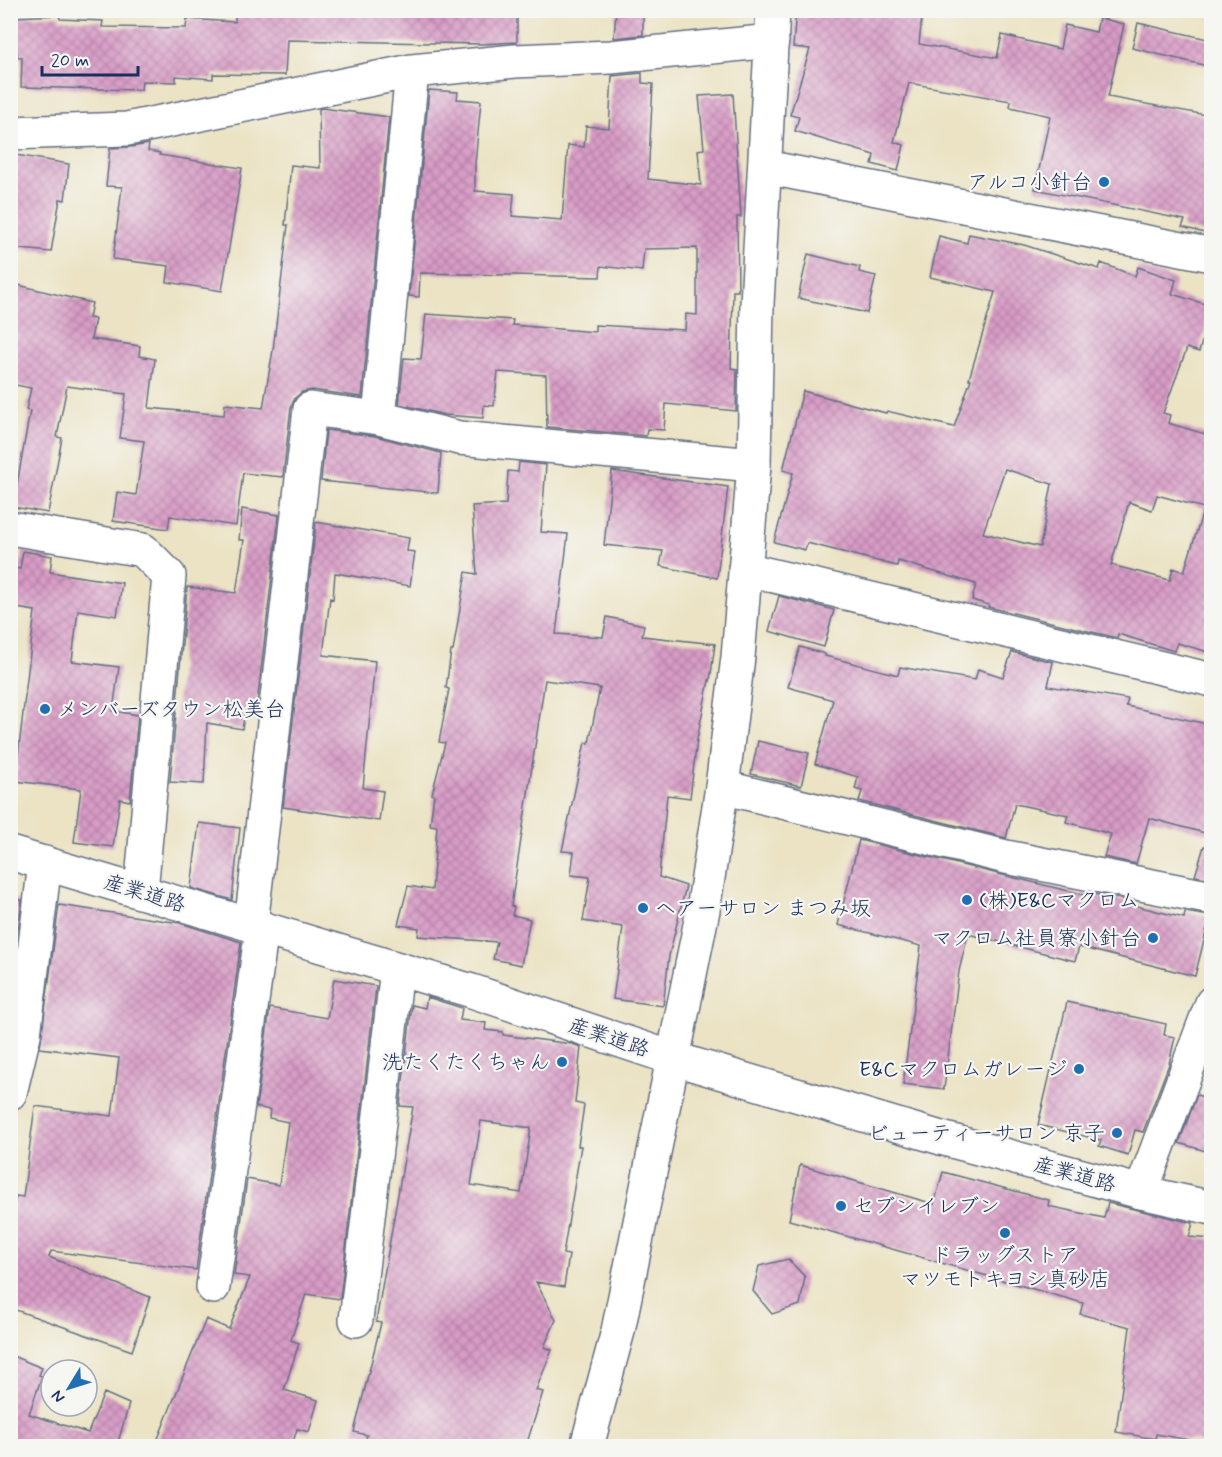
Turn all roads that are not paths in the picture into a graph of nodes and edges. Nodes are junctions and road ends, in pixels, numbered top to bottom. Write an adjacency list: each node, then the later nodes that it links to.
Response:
1 (772, 26): 2 (street); 4 (street)
2 (412, 71): 3 (street); 6 (street)
3 (10, 133)
4 (765, 167): 5 (street); 7 (street)
5 (1212, 255)
6 (379, 418): 7 (street); 16 (street)
7 (754, 465): 9 (street)
8 (10, 528): 14 (street)
9 (745, 569): 10 (street); 11 (street)
10 (1212, 680)
11 (722, 787): 15 (street); 20 (street)
12 (10, 853): 13 (street, 産業道路)
13 (45, 863): 14 (street, 産業道路); 19 (street)
14 (141, 892): 16 (street, 産業道路)
15 (1212, 898)
16 (257, 927): 17 (street, 産業道路); 24 (street)
17 (397, 969): 20 (street, 産業道路); 25 (street)
18 (1212, 1003): 22 (street)
19 (17, 1034): 21 (street)
20 (672, 1058): 22 (street, 産業道路); 26 (street)
21 (10, 1093)
22 (1141, 1192): 23 (street, 産業道路)
23 (1212, 1208)
24 (213, 1287)
25 (356, 1320)
26 (587, 1446)

